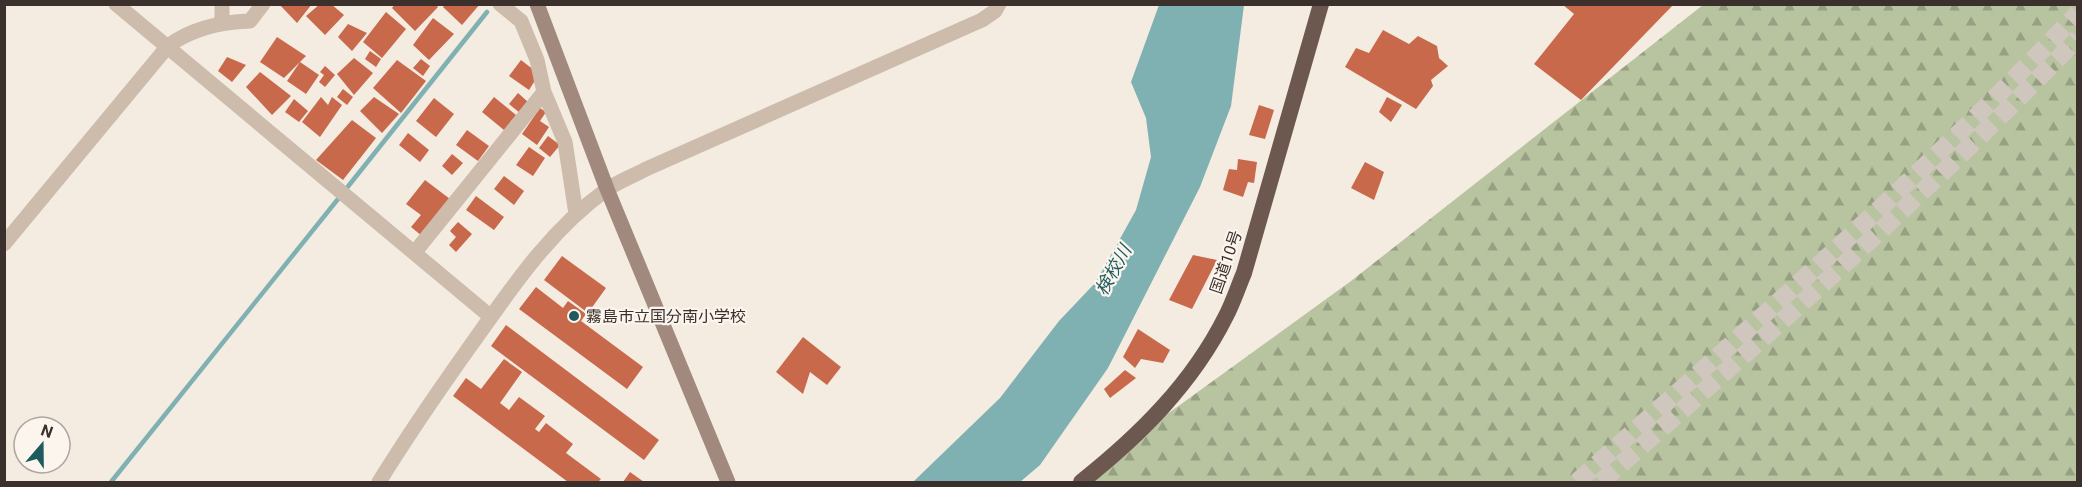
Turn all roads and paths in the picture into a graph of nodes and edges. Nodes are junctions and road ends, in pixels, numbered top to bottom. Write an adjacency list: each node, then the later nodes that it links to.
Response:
1 (116, 4): 9 (street)
2 (222, 4): 8 (street)
3 (263, 4): 8 (street)
4 (500, 4): 10 (street)
5 (537, 4): 11 (main road)
6 (999, 4): 11 (street)
7 (1321, 4): 18 (highway, 国道10号)
8 (222, 22): 9 (street)
9 (168, 46): 13 (street); 14 (street)
10 (544, 92): 12 (street); 14 (street)
11 (608, 189): 12 (street); 17 (main road)
12 (576, 214): 15 (street)
13 (4, 244)
14 (415, 252): 15 (street)
15 (491, 317): 16 (street)
16 (379, 483)
17 (728, 483)
18 (1080, 483)

